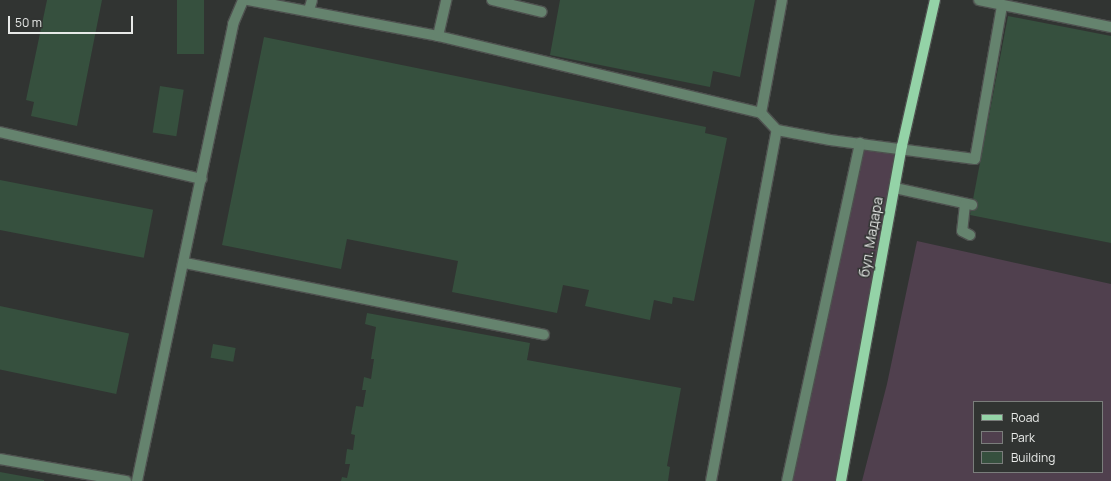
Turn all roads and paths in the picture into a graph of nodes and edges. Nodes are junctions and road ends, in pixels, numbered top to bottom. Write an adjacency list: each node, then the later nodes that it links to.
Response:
1 (243, 0): 19 (street)
2 (248, 0): 10 (street)
3 (312, 0): 10 (street)
4 (446, 0): 13 (street)
5 (492, 0): 11 (street)
6 (782, 0): 14 (street)
7 (935, 0): 18 (main road, бул. Мадара)
8 (978, 0): 9 (street)
9 (1002, 6): 12 (street); 18 (street)
10 (309, 10): 13 (street)
11 (542, 12)
12 (1111, 27)
13 (438, 36): 14 (street)
14 (761, 113): 15 (street)
15 (777, 130): 17 (street); 27 (street)
16 (0, 132): 19 (street)
17 (860, 143): 18 (street); 28 (street)
18 (902, 149): 20 (main road, бул. Мадара)
19 (202, 179): 22 (street)
20 (895, 188): 21 (street); 29 (main road, бул. Мадара)
21 (970, 234)
22 (184, 263): 23 (street); 26 (street)
23 (544, 335)
24 (0, 459): 25 (street)
25 (126, 481)
26 (137, 481)
27 (711, 481)
28 (787, 481)
29 (841, 481)

